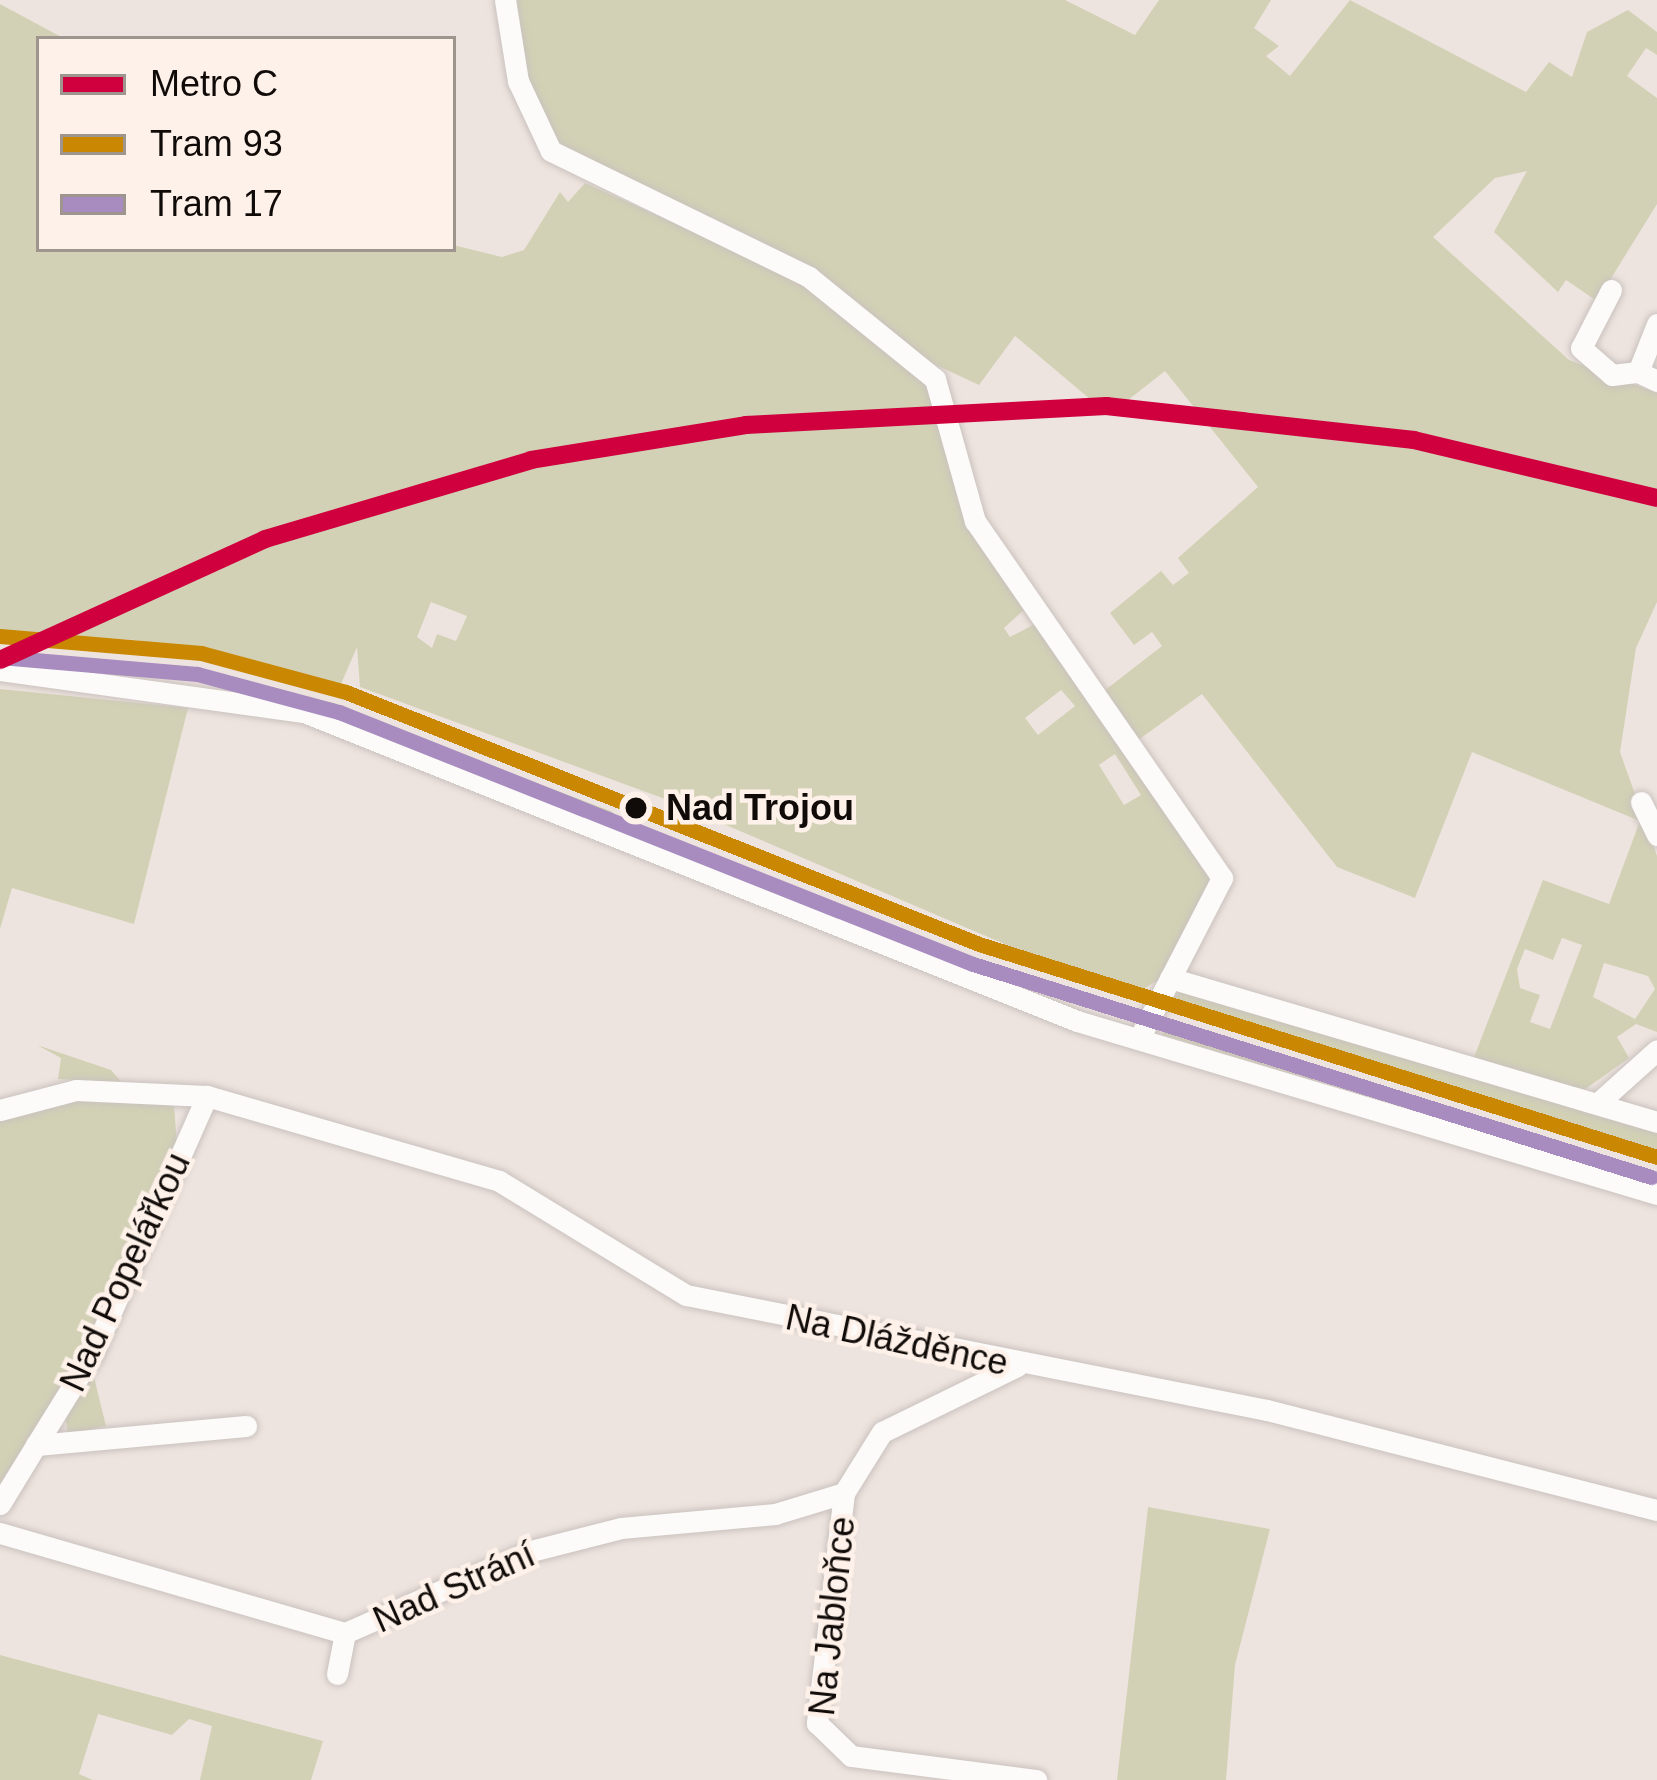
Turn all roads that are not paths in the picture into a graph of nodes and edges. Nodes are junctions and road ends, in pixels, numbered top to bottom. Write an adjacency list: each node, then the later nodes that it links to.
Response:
1 (505, 0): 8 (street)
2 (1611, 290): 4 (street)
3 (1657, 325): 4 (street)
4 (1648, 376)
5 (0, 670): 9 (street)
6 (1641, 802): 7 (street)
7 (1657, 836)
8 (1171, 979): 9 (street); 12 (street)
9 (1138, 1039): 15 (street)
10 (1657, 1050): 12 (street)
11 (207, 1096): 13 (street, Na Dlážděnce); 16 (street, Na Dlážděnce); 18 (street, Nad Popelářkou)
12 (1598, 1103): 14 (street)
13 (0, 1110)
14 (1657, 1122)
15 (1657, 1194)
16 (1017, 1366): 19 (street, Na Jabloňce); 21 (street, Na Dlážděnce)
17 (246, 1426): 18 (street, Nad Popelářkou)
18 (36, 1445): 20 (street, Nad Popelářkou)
19 (844, 1493): 23 (street, Nad Strání); 25 (street, Na Jabloňce)
20 (0, 1504)
21 (1657, 1510)
22 (0, 1534): 23 (street, Nad Strání)
23 (345, 1633): 24 (street)
24 (337, 1674)
25 (1036, 1780)

